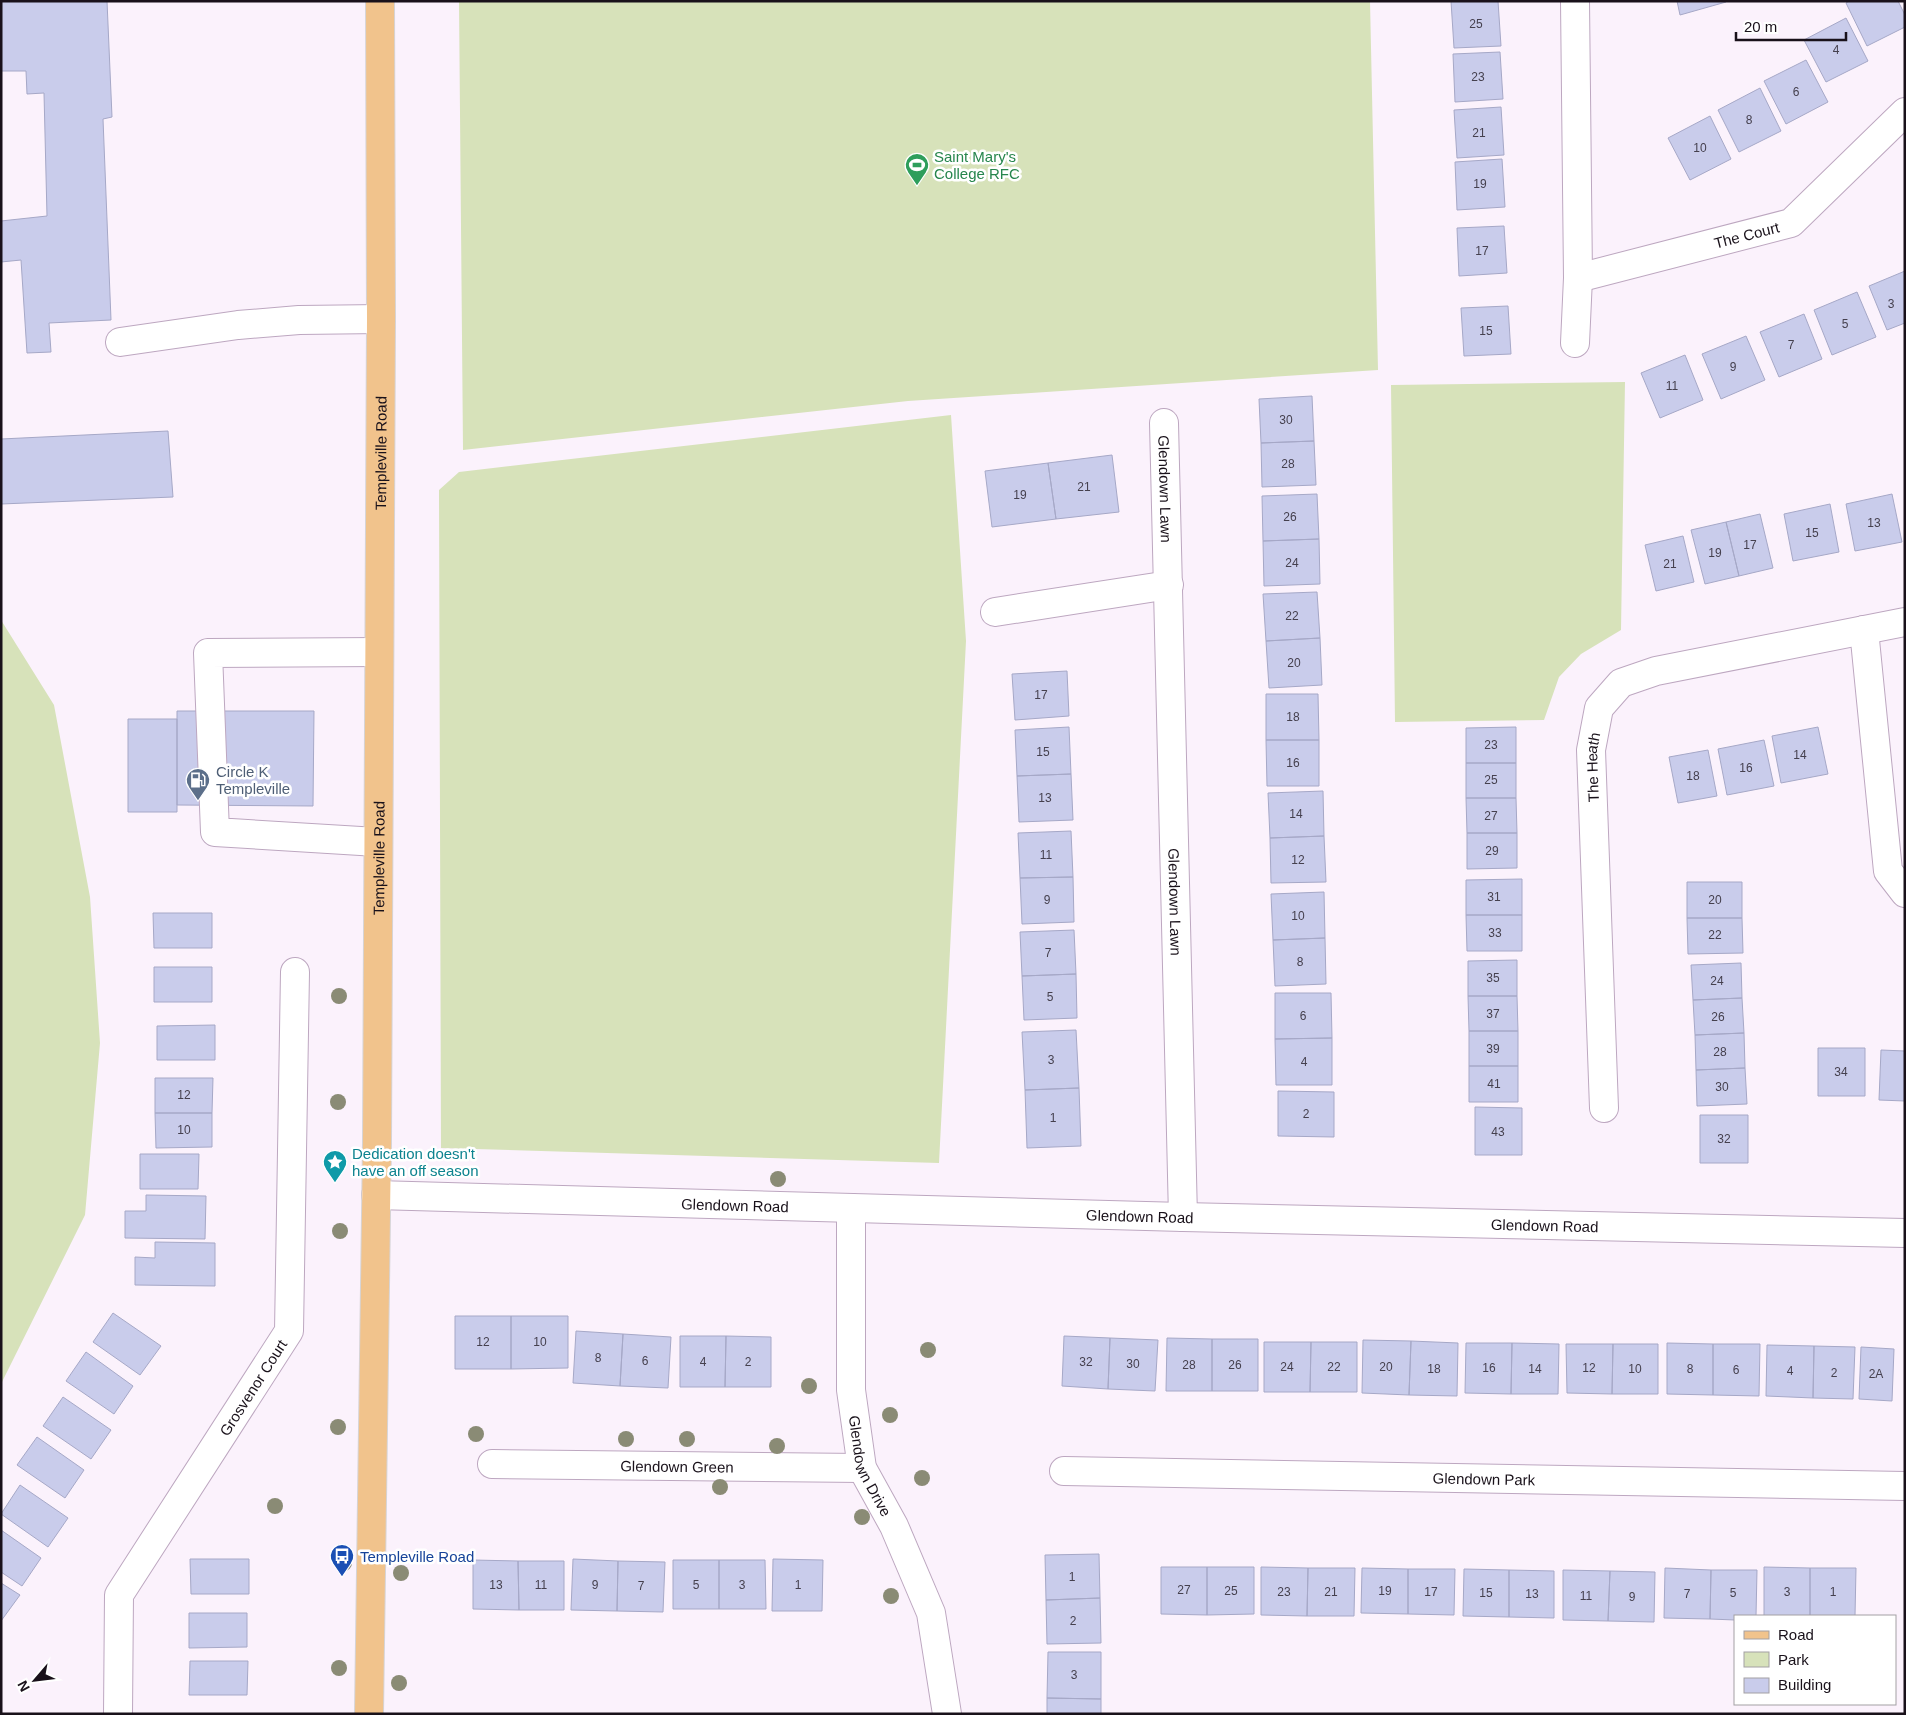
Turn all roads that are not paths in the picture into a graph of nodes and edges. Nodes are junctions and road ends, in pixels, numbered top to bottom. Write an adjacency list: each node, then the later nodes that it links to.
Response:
1 (380, 1): 5 (main road, Templeville Road)
2 (1575, 1): 4 (street)
3 (1905, 112): 4 (street, The Court)
4 (1578, 278): 7 (street)
5 (381, 319): 6 (street); 13 (main road, Templeville Road)
6 (120, 342)
7 (1574, 343)
8 (1164, 423): 9 (street, Glendown Lawn)
9 (1169, 585): 10 (street); 20 (street, Glendown Lawn)
10 (995, 612)
11 (1905, 622): 12 (street, The Heath)
12 (1864, 630): 15 (street); 17 (street, The Heath)
13 (379, 652): 14 (main road, Templeville Road); 14 (street)
14 (377, 842): 18 (main road, Templeville Road)
15 (1905, 893)
16 (295, 972): 26 (street, Grosvenor Court)
17 (1604, 1108)
18 (376, 1195): 19 (street, Glendown Road); 27 (main road, Templeville Road)
19 (851, 1208): 20 (street, Glendown Road); 23 (street, Glendown Drive)
20 (1183, 1217): 21 (street, Glendown Road)
21 (1905, 1233)
22 (492, 1464): 23 (street, Glendown Green)
23 (862, 1468): 28 (street, Glendown Drive)
24 (1064, 1470): 25 (street, Glendown Park)
25 (1905, 1486)
26 (118, 1714)
27 (369, 1714)
28 (947, 1714)

